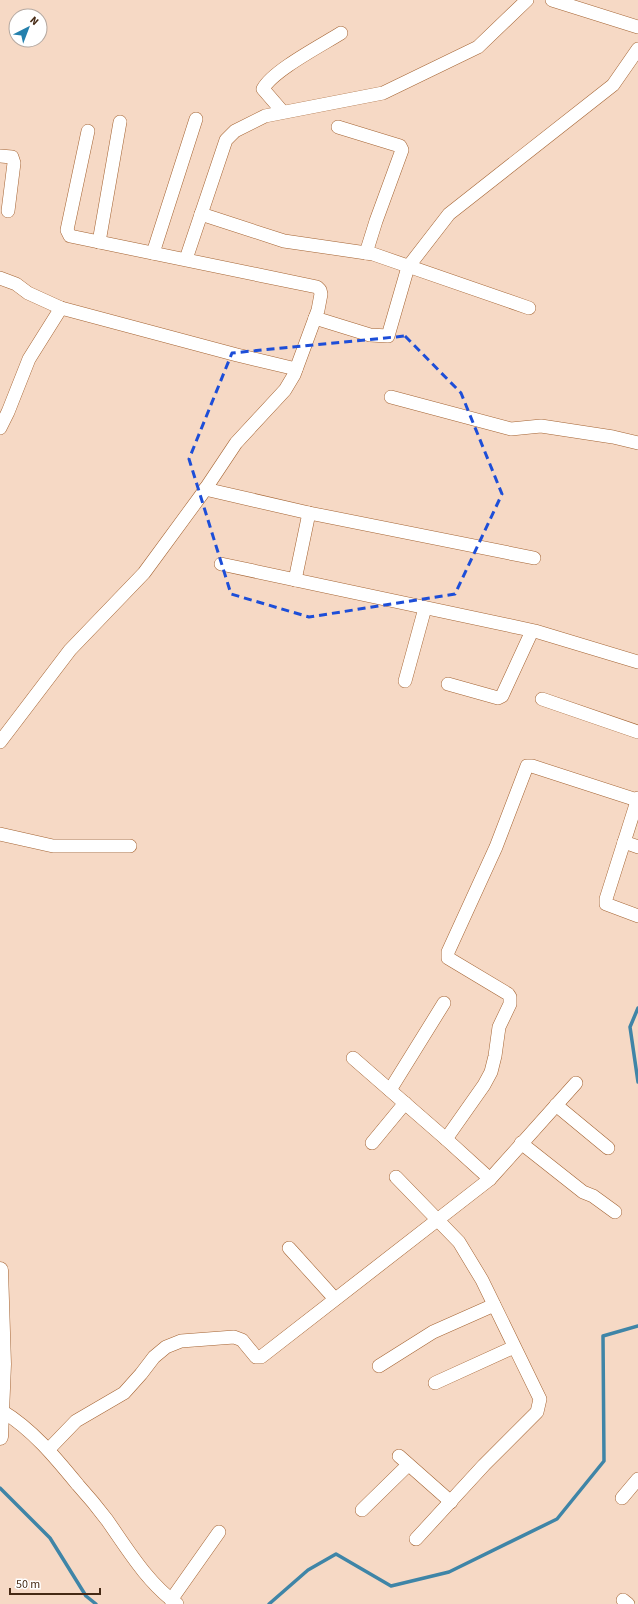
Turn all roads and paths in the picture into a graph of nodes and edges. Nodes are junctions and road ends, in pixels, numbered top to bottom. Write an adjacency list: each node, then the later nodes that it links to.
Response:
1 (528, 0): 6 (street)
2 (552, 0): 3 (street)
3 (638, 27)
4 (341, 33): 6 (street)
5 (638, 49): 18 (street)
6 (282, 112): 13 (street)
7 (196, 119): 15 (street)
8 (120, 122): 14 (street)
9 (338, 127): 16 (street)
10 (88, 131): 14 (street)
11 (0, 156): 12 (street)
12 (8, 212)
13 (201, 214): 16 (street); 17 (street)
14 (99, 242): 15 (street)
15 (153, 252): 17 (street)
16 (366, 253): 18 (street)
17 (186, 259): 22 (street)
18 (408, 267): 21 (street); 22 (street)
19 (0, 278): 20 (street)
20 (61, 308): 23 (street); 25 (street)
21 (529, 308)
22 (315, 318): 23 (street)
23 (296, 368): 27 (street)
24 (391, 397): 26 (street)
25 (0, 428)
26 (638, 442)
27 (205, 489): 28 (street); 39 (street)
28 (309, 512): 29 (street); 31 (street)
29 (534, 558)
30 (221, 564): 31 (street)
31 (295, 580): 32 (street)
32 (425, 608): 33 (street); 35 (street)
33 (532, 631): 34 (street); 36 (street)
34 (638, 662)
35 (405, 681)
36 (448, 684)
37 (542, 699): 38 (street)
38 (638, 732)
39 (0, 742)
40 (638, 799): 42 (street); 52 (street)
41 (0, 834): 43 (street)
42 (624, 842): 44 (street); 45 (street)
43 (130, 846)
44 (638, 847)
45 (638, 916)
46 (444, 1002): 49 (street)
47 (353, 1058): 49 (street)
48 (576, 1083): 51 (street)
49 (390, 1090): 50 (street)
50 (405, 1103): 52 (street); 53 (street)
51 (556, 1105): 54 (street); 55 (street)
52 (446, 1139): 57 (street)
53 (372, 1143)
54 (522, 1144): 57 (street); 58 (street)
55 (608, 1148)
56 (396, 1177): 59 (street)
57 (490, 1179): 59 (street)
58 (615, 1212)
59 (439, 1220): 62 (street); 63 (street)
60 (289, 1248): 62 (street)
61 (0, 1270): 67 (main road)
62 (335, 1298): 69 (street)
63 (494, 1305): 64 (street); 65 (street)
64 (514, 1347): 66 (street); 72 (street)
65 (379, 1366)
66 (435, 1383)
67 (2, 1411): 68 (main road); 69 (street)
68 (0, 1437)
69 (48, 1449): 76 (street)
70 (638, 1479): 71 (street)
71 (622, 1498)
72 (450, 1502): 73 (street); 75 (street)
73 (362, 1510)
74 (219, 1532): 76 (street)
75 (416, 1539)
76 (174, 1602)

